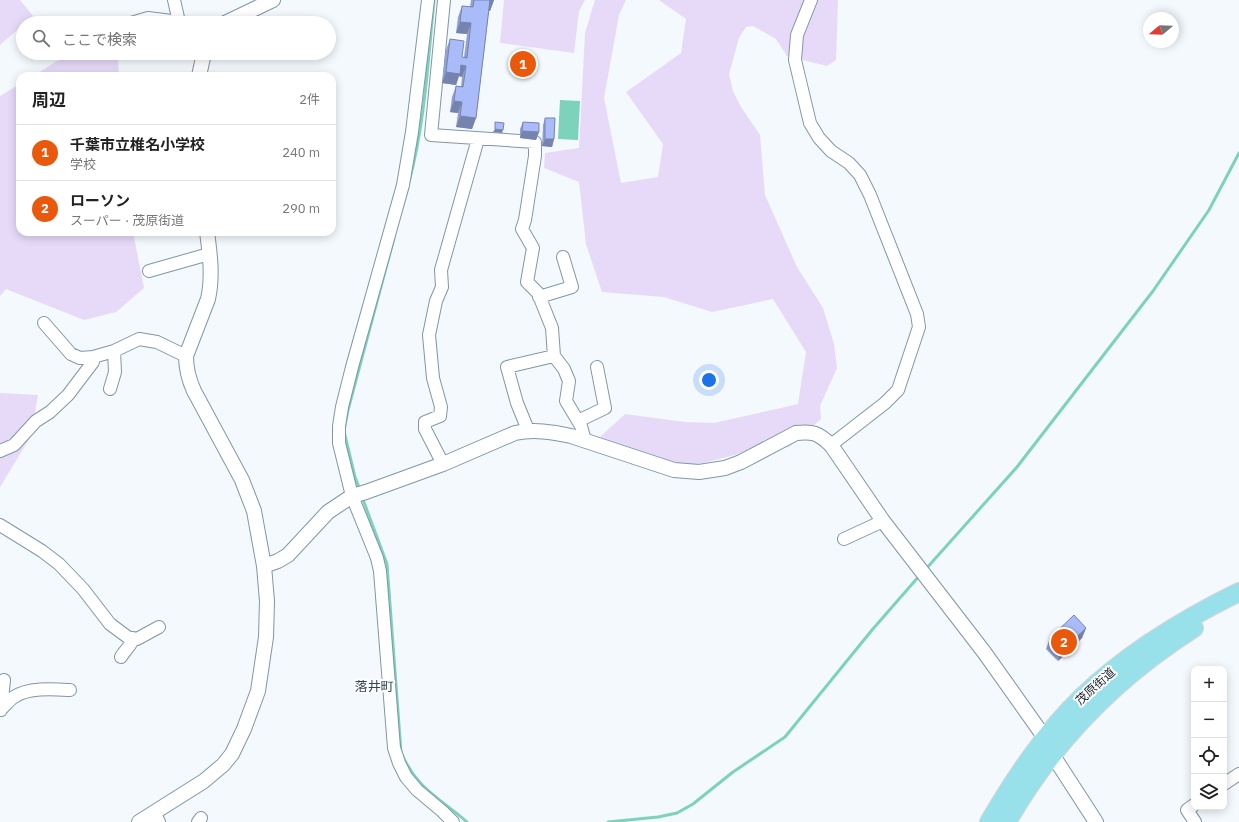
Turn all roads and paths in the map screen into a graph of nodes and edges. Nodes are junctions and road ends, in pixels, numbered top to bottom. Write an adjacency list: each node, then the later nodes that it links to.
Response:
1 (174, 0): 7 (street)
2 (273, 0): 6 (street)
3 (428, 0): 30 (street)
4 (444, 0): 11 (street)
5 (811, 0): 27 (street)
6 (254, 4): 8 (street)
7 (179, 16)
8 (236, 16)
9 (202, 60): 10 (street)
10 (200, 72)
11 (478, 139): 16 (street); 29 (street)
12 (207, 236): 13 (street)
13 (209, 254): 15 (street); 19 (street)
14 (563, 257): 16 (street)
15 (149, 271)
16 (539, 297): 20 (street)
17 (44, 323): 21 (street)
18 (114, 351): 19 (street); 21 (street); 23 (street)
19 (186, 356): 34 (street)
20 (554, 356): 24 (street); 25 (street)
21 (93, 357): 28 (street)
22 (597, 367): 24 (street)
23 (110, 389)
24 (578, 421): 26 (street)
25 (528, 430): 26 (street); 29 (street)
26 (585, 441): 27 (street)
27 (831, 445): 31 (street)
28 (0, 451)
29 (443, 464): 30 (street)
30 (359, 494): 34 (street); 50 (street)
31 (883, 520): 33 (street); 43 (street)
32 (0, 525): 38 (street)
33 (844, 539)
34 (264, 566): 48 (street)
35 (1239, 592): 43 (main road, 茂原街道)
36 (1239, 604): 44 (main road, 茂原街道)
37 (159, 627): 38 (street)
38 (133, 638): 39 (street)
39 (121, 657)
40 (4, 680): 42 (street)
41 (70, 690): 42 (street)
42 (0, 710)
43 (1045, 738): 44 (street); 51 (main road, 茂原街道)
44 (1052, 754): 52 (main road, 茂原街道); 53 (street)
45 (1239, 774): 46 (street)
46 (1227, 782)
47 (1191, 807): 54 (street)
48 (156, 817): 49 (street)
49 (139, 822)
50 (454, 822)
51 (990, 822)
52 (1007, 822)
53 (1096, 822)
54 (1195, 822)

